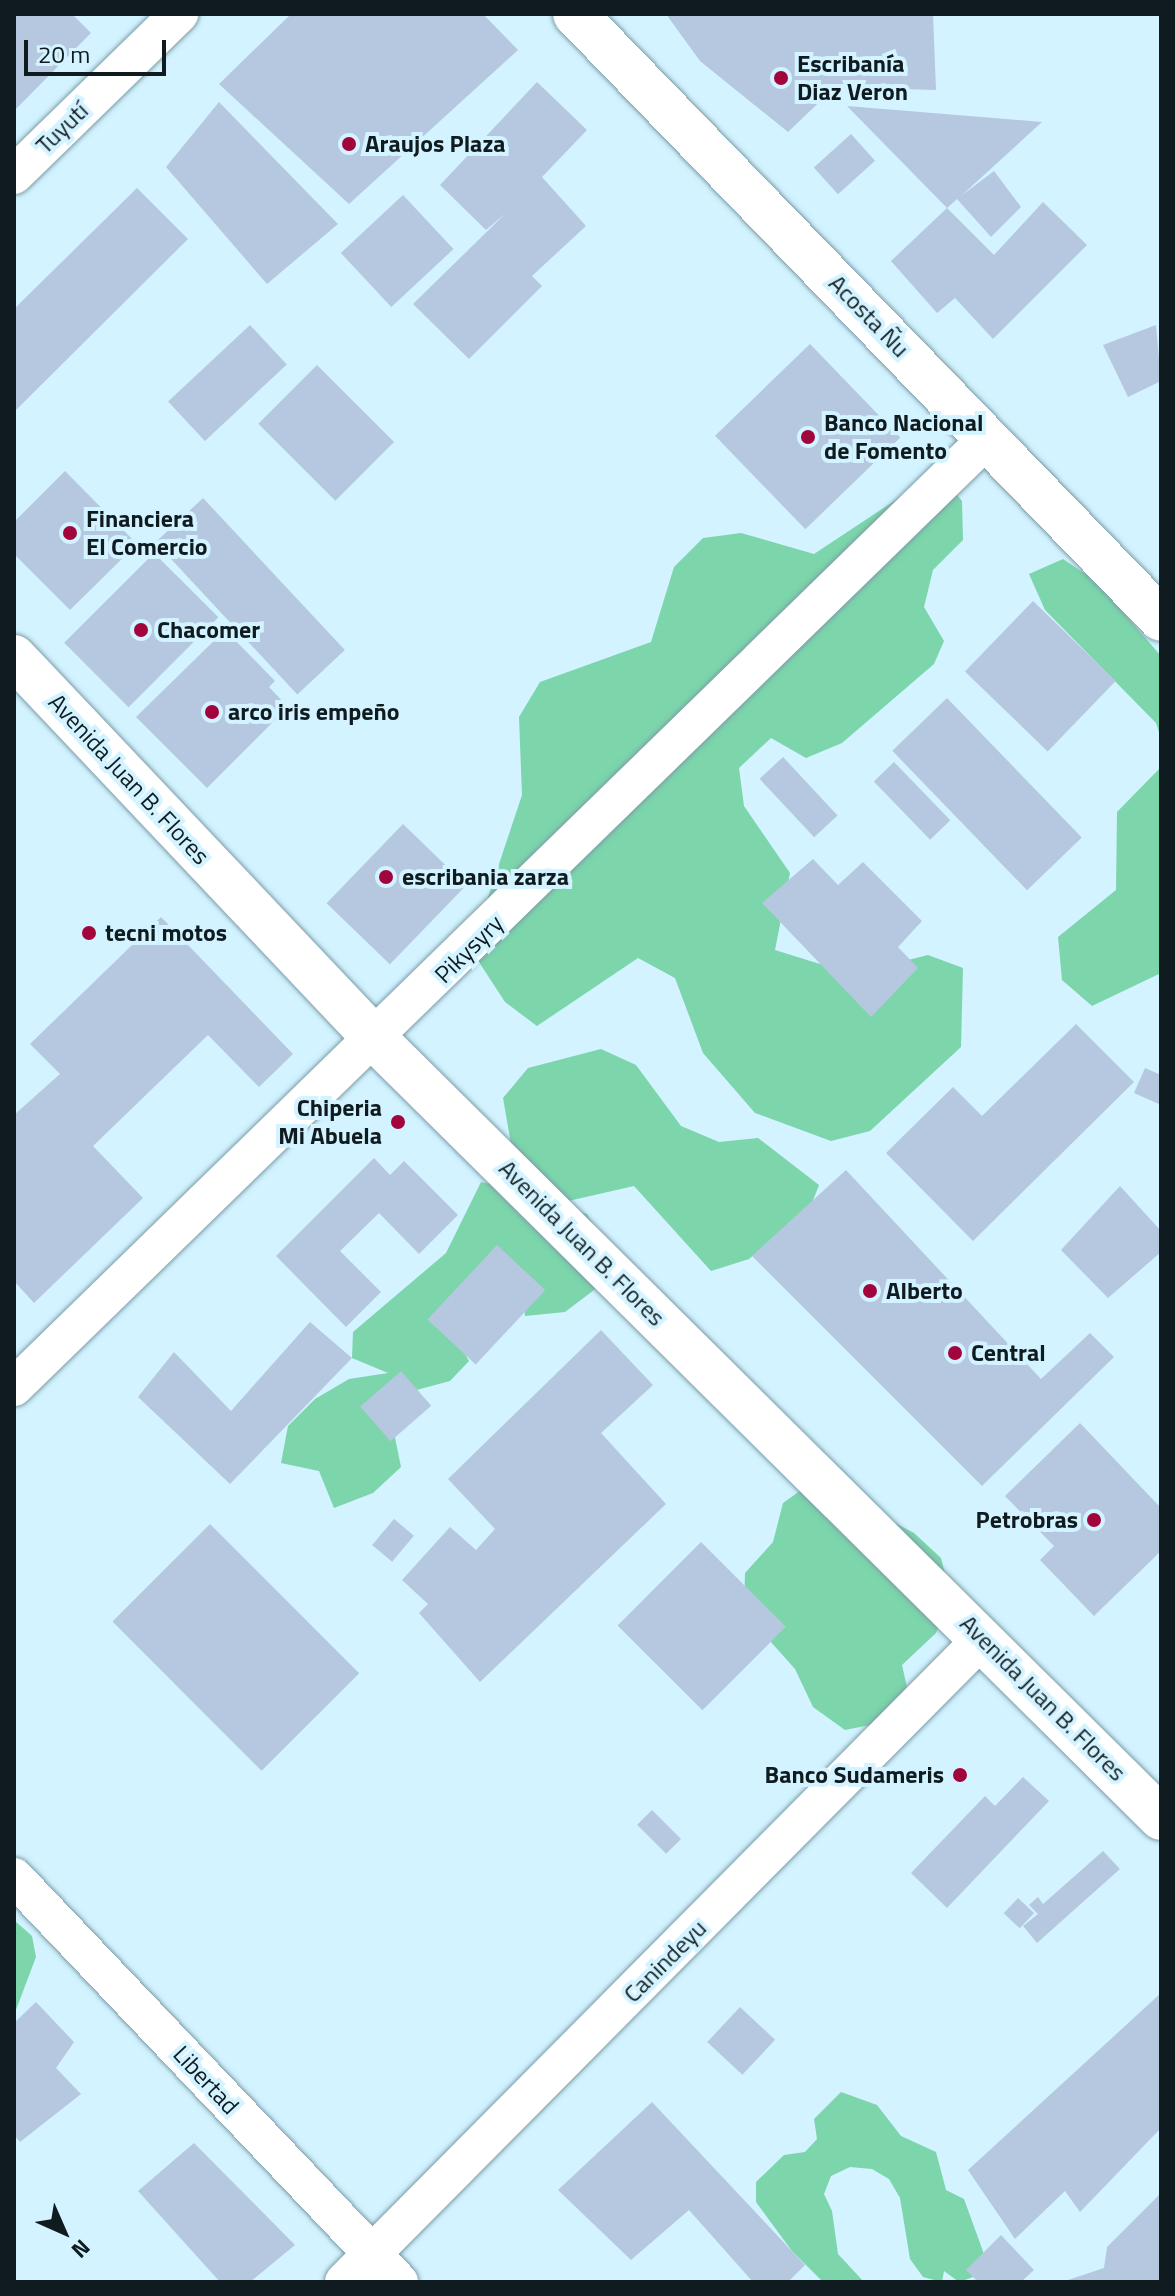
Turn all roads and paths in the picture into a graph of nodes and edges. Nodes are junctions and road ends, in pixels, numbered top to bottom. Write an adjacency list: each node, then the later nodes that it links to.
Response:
1 (179, 14): 3 (street, Tuyutí)
2 (575, 14): 4 (street, Acosta Ñu)
3 (14, 175)
4 (988, 438): 5 (street, Acosta Ñu); 7 (street, Pikysyry)
5 (1161, 619)
6 (14, 657): 7 (street, Avenida Juan B. Flores)
7 (376, 1040): 8 (street, Pikysyry); 9 (street, Avenida Juan B. Flores)
8 (14, 1387)
9 (983, 1638): 10 (street, Avenida Juan B. Flores); 12 (street, Canindeyu)
10 (1161, 1818)
11 (14, 1877): 12 (street, Libertad)
12 (372, 2255): 13 (street, Canindeyu); 14 (street, Libertad)
13 (344, 2282)
14 (399, 2282)

